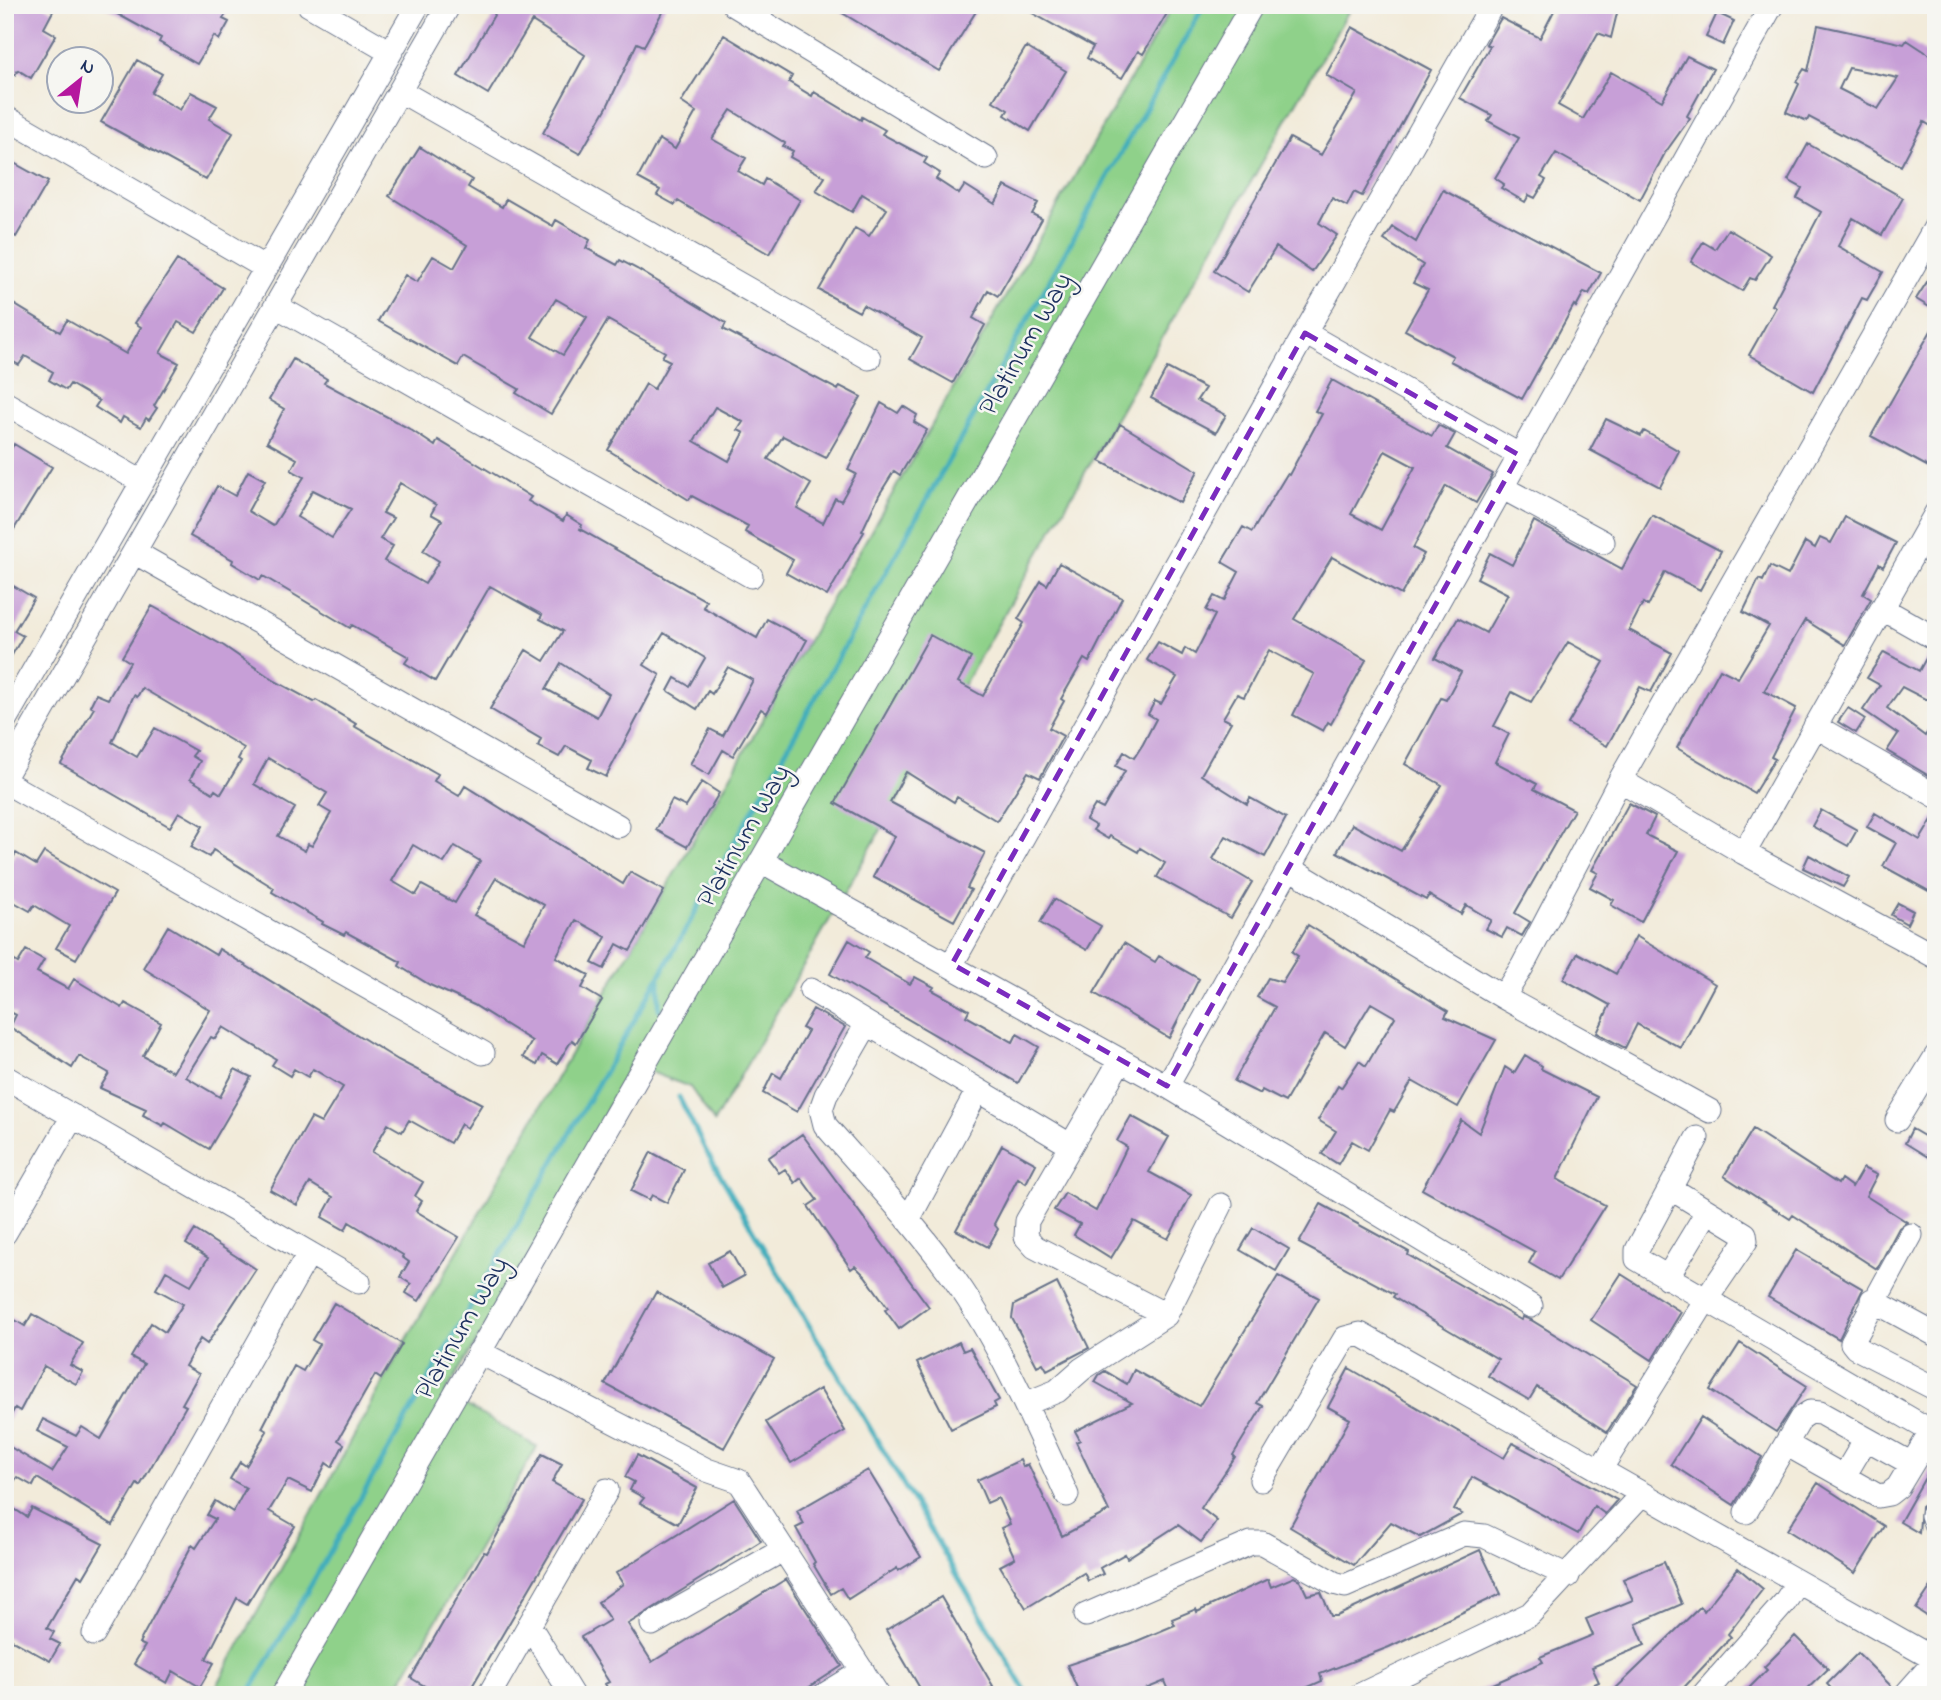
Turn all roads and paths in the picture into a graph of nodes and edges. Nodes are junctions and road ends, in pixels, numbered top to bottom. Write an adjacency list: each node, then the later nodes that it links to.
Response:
1 (309, 5): 8 (street)
2 (418, 5): 8 (street)
3 (449, 5): 9 (street)
4 (734, 5): 11 (street)
5 (1252, 5): 35 (street, Platinum Way)
6 (1492, 5): 15 (street)
7 (1773, 5): 18 (street)
8 (390, 52): 13 (street)
9 (400, 91): 14 (street); 16 (street)
10 (5, 117): 13 (street)
11 (986, 158)
12 (1936, 226): 30 (street)
13 (266, 268): 19 (street)
14 (276, 306): 23 (street); 24 (street)
15 (1305, 333): 18 (street); 38 (street)
16 (869, 358)
17 (5, 403): 19 (street)
18 (1519, 455): 20 (street)
19 (142, 482): 27 (street)
20 (1501, 487): 22 (street); 36 (street)
21 (1936, 513): 25 (street)
22 (1603, 542)
23 (134, 552): 29 (street); 33 (street)
24 (751, 576)
25 (1882, 609): 26 (street); 28 (street)
26 (1936, 639)
27 (5, 720)
28 (1815, 726): 32 (street); 34 (street)
29 (5, 776)
30 (1620, 780): 34 (street); 40 (street)
31 (5, 782): 42 (street)
32 (1936, 796)
33 (618, 826)
34 (1744, 853): 37 (street)
35 (761, 861): 38 (street); 67 (street, Platinum Way)
36 (1291, 869): 40 (street); 46 (street)
37 (1936, 957)
38 (952, 964): 44 (street)
39 (811, 990): 41 (street)
40 (1503, 997): 48 (street)
41 (867, 1024): 47 (street); 56 (street)
42 (484, 1054)
43 (1936, 1056): 50 (street)
44 (1120, 1061): 46 (street); 52 (street)
45 (5, 1077): 49 (street)
46 (1167, 1086): 64 (street)
47 (978, 1090): 52 (street); 56 (street)
48 (1710, 1111)
49 (72, 1116): 57 (street); 59 (street)
50 (1897, 1120)
51 (1697, 1138): 53 (street)
52 (1070, 1145): 65 (street)
53 (1670, 1188): 55 (street); 60 (street)
54 (1221, 1205): 65 (street)
55 (1707, 1212): 60 (street); 63 (street)
56 (908, 1220): 69 (street)
57 (5, 1233)
58 (1911, 1235): 62 (street)
59 (309, 1253): 61 (street); 89 (street)
60 (1667, 1278): 63 (street)
61 (359, 1282)
62 (1872, 1300): 66 (street); 68 (street)
63 (1704, 1301): 70 (street); 74 (street)
64 (1531, 1306)
65 (1166, 1315): 69 (street)
66 (1936, 1335)
67 (479, 1352): 83 (street); 92 (street, Platinum Way)
68 (1936, 1389)
69 (1025, 1404): 79 (street)
70 (1934, 1430): 73 (street)
71 (1866, 1439): 72 (street); 73 (street); 75 (street)
72 (1786, 1444): 75 (street); 81 (street)
73 (1912, 1464): 75 (street)
74 (1600, 1470): 76 (street); 78 (street)
75 (1844, 1476)
76 (1261, 1480)
77 (607, 1490): 87 (street)
78 (1642, 1494): 84 (street); 85 (street)
79 (1067, 1495)
80 (1936, 1510): 82 (street)
81 (1746, 1512)
82 (1936, 1526)
83 (783, 1550): 88 (street); 91 (street)
84 (1568, 1576): 86 (street); 97 (street)
85 (1798, 1582): 90 (street); 98 (street)
86 (1086, 1615)
87 (529, 1625): 93 (street); 94 (street)
88 (652, 1625)
89 (94, 1634)
90 (1936, 1660): 99 (street)
91 (863, 1671): 95 (street); 96 (street)
92 (283, 1695)
93 (489, 1695)
94 (572, 1695)
95 (824, 1695)
96 (878, 1695)
97 (1360, 1695)
98 (1703, 1695)
99 (1905, 1695)

